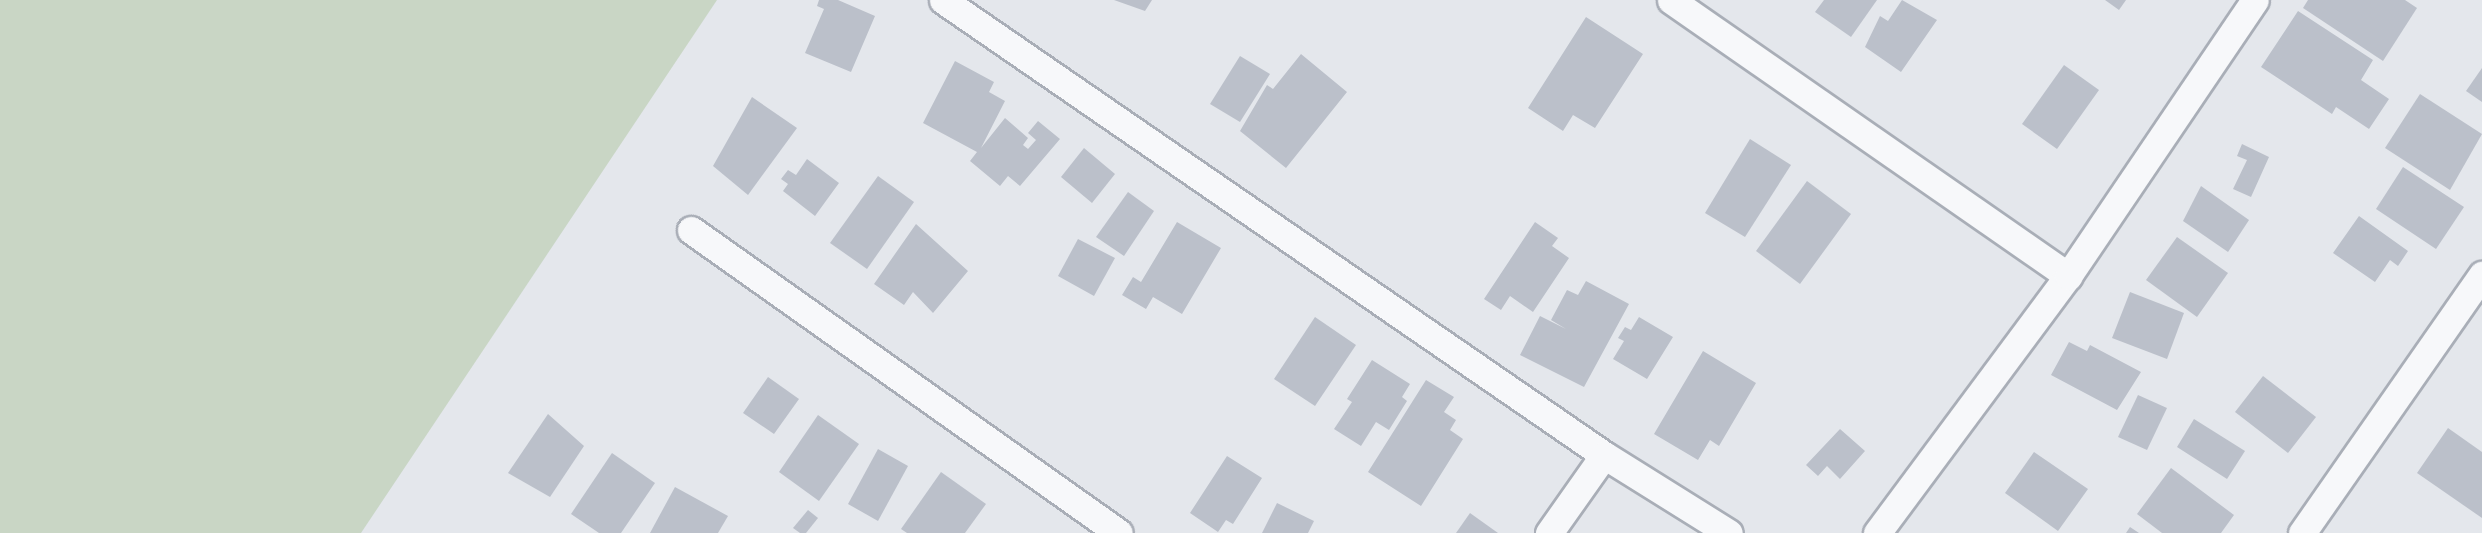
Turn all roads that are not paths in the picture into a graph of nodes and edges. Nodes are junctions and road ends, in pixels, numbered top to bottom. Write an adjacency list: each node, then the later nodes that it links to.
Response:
1 (943, 0): 7 (street)
2 (1671, 0): 6 (street)
3 (2255, 0): 6 (street)
4 (691, 230): 8 (street)
5 (2482, 275): 12 (street)
6 (2068, 276): 11 (street)
7 (1604, 455): 9 (street); 10 (street)
8 (1119, 533)
9 (1549, 533)
10 (1729, 533)
11 (1877, 533)
12 (2302, 533)

